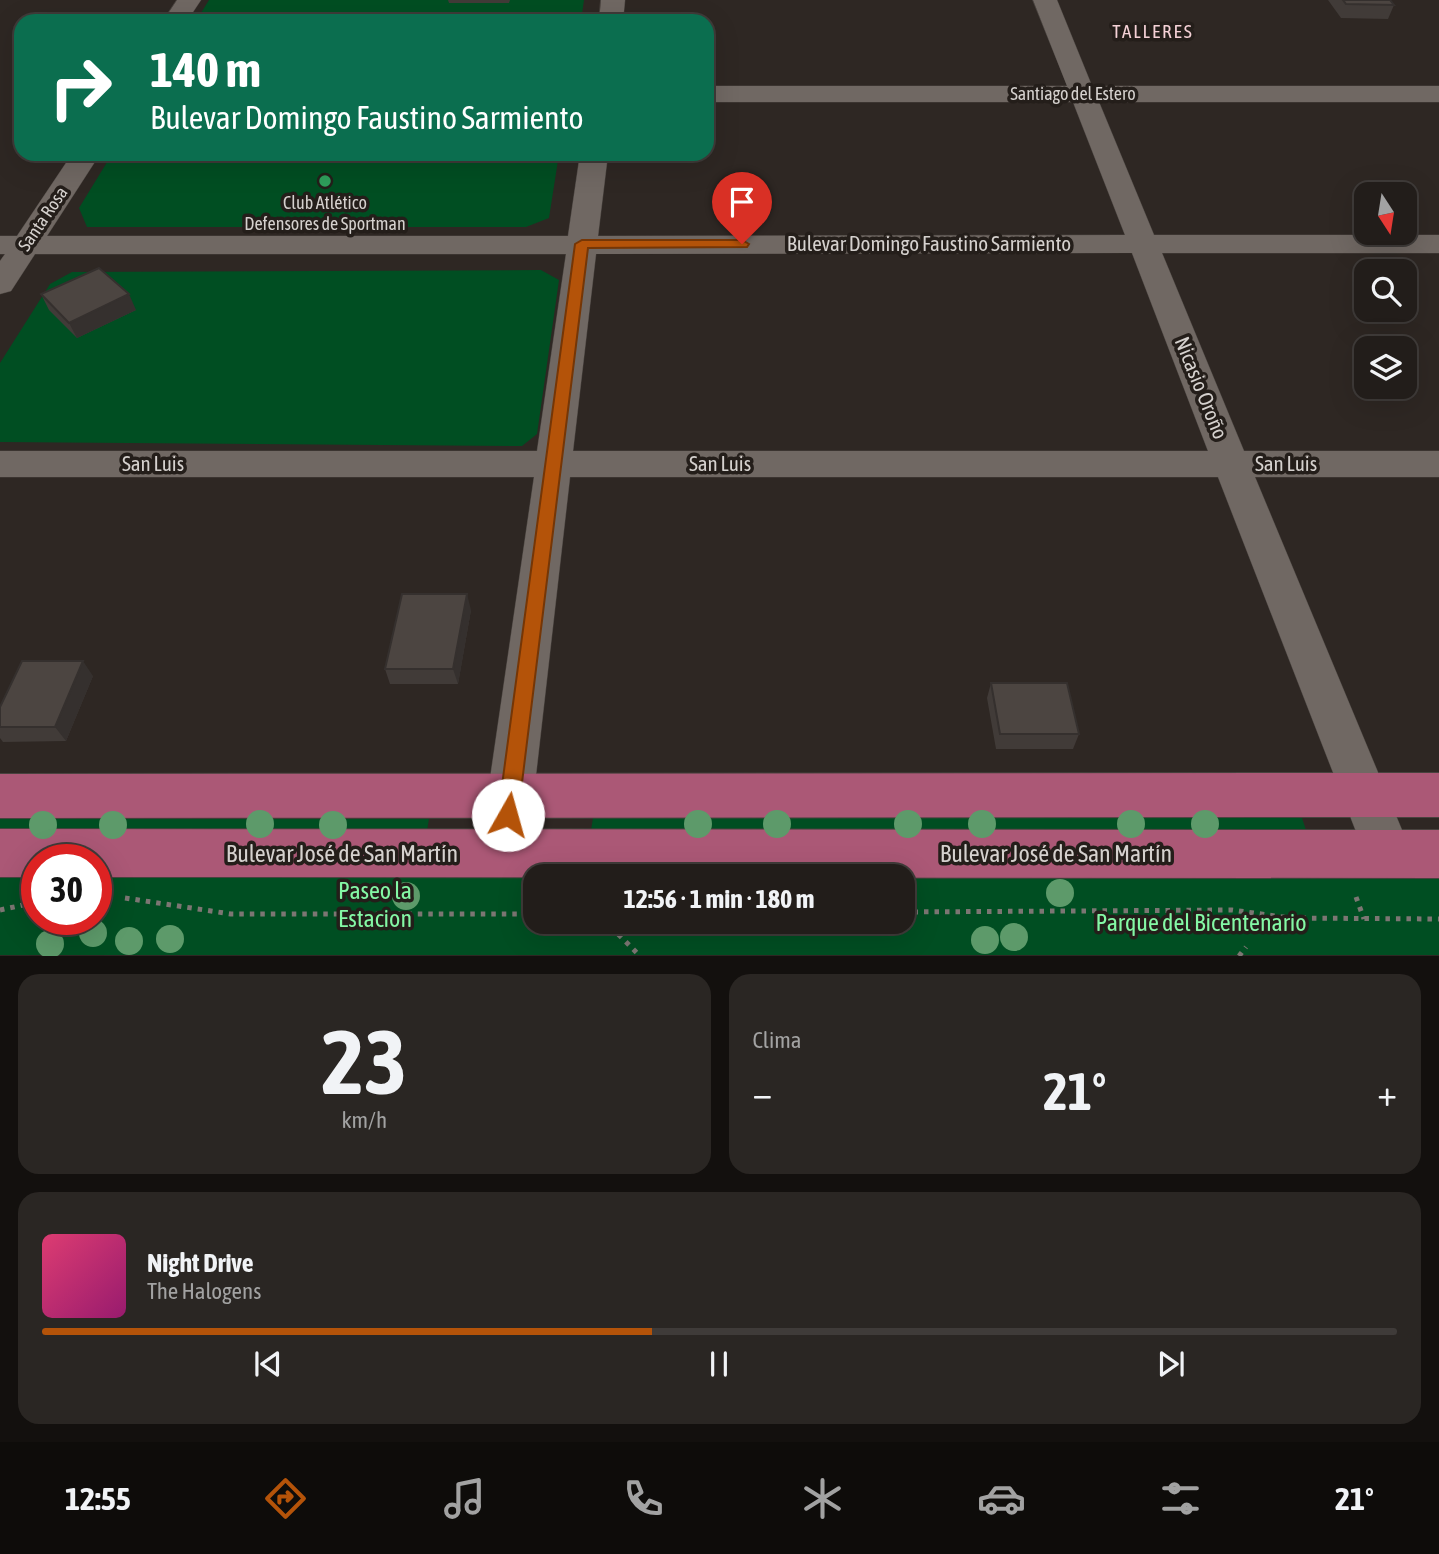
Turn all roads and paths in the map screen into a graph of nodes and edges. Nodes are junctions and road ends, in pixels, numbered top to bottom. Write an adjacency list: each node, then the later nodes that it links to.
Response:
1 (1045, 0): 3 (street, Nicasio Oroño)
2 (714, 94): 3 (street, Santiago del Estero)
3 (1083, 94): 4 (street, Santiago del Estero); 9 (street, Nicasio Oroño)
4 (1439, 94)
5 (80, 161): 7 (street, Santa Rosa)
6 (593, 161): 8 (street)
7 (13, 244): 8 (street, Bulevar Domingo Faustino Sarmiento); 11 (street, Santa Rosa)
8 (582, 244): 9 (street, Bulevar Domingo Faustino Sarmiento); 13 (street)
9 (1143, 244): 10 (street, Bulevar Domingo Faustino Sarmiento); 14 (street, Nicasio Oroño)
10 (1439, 244)
11 (0, 284)
12 (0, 464): 13 (street, San Luis)
13 (554, 464): 14 (street, San Luis); 18 (street)
14 (1231, 464): 15 (street, San Luis); 19 (street, Nicasio Oroño)
15 (1439, 464)
16 (1439, 795): 19 (main road)
17 (0, 796): 18 (main road)
18 (511, 796): 19 (main road); 21 (street)
19 (1365, 796): 22 (street, Nicasio Oroño)
20 (0, 853): 21 (main road, Bulevar José de San Martín)
21 (503, 854): 22 (main road, Bulevar José de San Martín)
22 (1388, 854): 23 (main road, Bulevar José de San Martín)
23 (1439, 854)
24 (112, 897): 28 (path)
25 (21, 905): 26 (path)
26 (0, 910)
27 (915, 912): 29 (path)
28 (523, 914)
29 (1439, 919)
30 (618, 934): 32 (path)
31 (1247, 947): 33 (path)
32 (640, 956)
33 (1239, 956)

